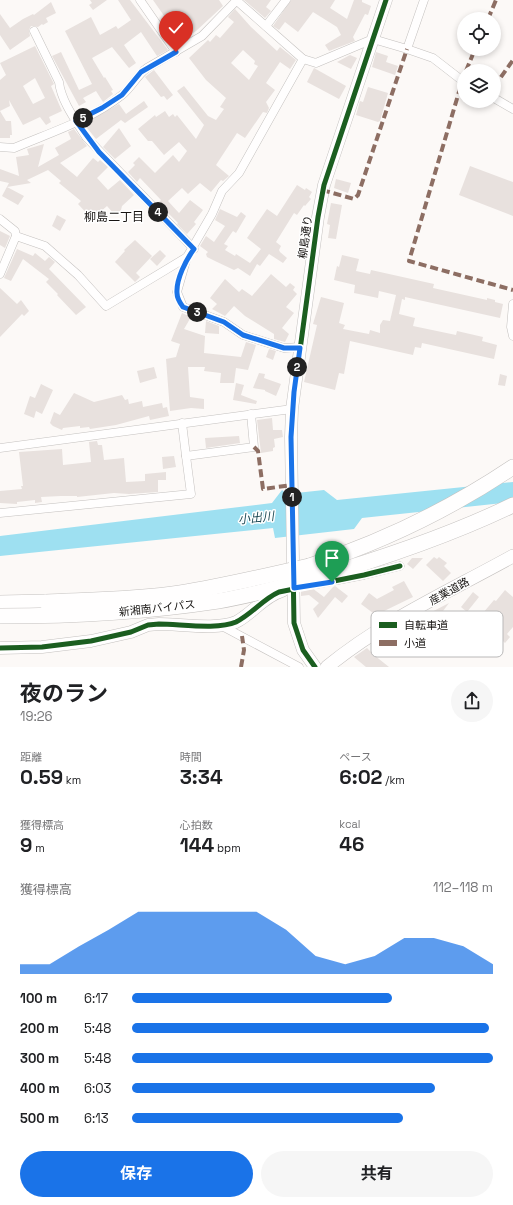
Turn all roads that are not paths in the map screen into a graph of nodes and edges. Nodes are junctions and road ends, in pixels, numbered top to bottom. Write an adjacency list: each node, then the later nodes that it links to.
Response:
1 (140, 0): 10 (street)
2 (236, 0): 6 (street); 10 (street)
3 (286, 0): 6 (street)
4 (386, 0): 8 (street, 柳島通り)
5 (424, 0): 9 (street)
6 (266, 26): 11 (street)
7 (34, 31): 15 (street)
8 (373, 39): 9 (street); 11 (street); 24 (street, 柳島通り)
9 (407, 49): 12 (street)
10 (176, 52): 15 (street)
11 (303, 59): 19 (street)
12 (457, 76)
13 (501, 102): 14 (street)
14 (513, 109)
15 (76, 121): 16 (street); 19 (street)
16 (0, 147)
17 (0, 219): 18 (street)
18 (16, 236): 20 (street); 21 (street)
19 (194, 249): 20 (street)
20 (187, 257): 24 (street)
21 (0, 274)
22 (513, 304): 23 (street)
23 (513, 336)
24 (300, 348): 25 (street, 柳島通り)
25 (292, 409): 26 (street); 36 (street, 柳島通り)
26 (251, 414): 27 (street); 29 (street)
27 (182, 423): 28 (street); 29 (street)
28 (0, 448)
29 (186, 456): 32 (street)
30 (513, 467): 35 (highway)
31 (513, 505): 35 (highway)
32 (0, 513)
33 (513, 556): 38 (main road, 産業道路)
34 (400, 566): 36 (street)
35 (310, 572): 37 (highway, 新湘南バイパス, bridge); 39 (highway, 新湘南バイパス, bridge)
36 (294, 588): 40 (street); 44 (street)
37 (0, 603)
38 (413, 611)
39 (0, 616)
40 (221, 625): 42 (street); 43 (street)
41 (371, 635): 45 (main road, 産業道路)
42 (0, 648)
43 (299, 667)
44 (315, 667)
45 (327, 667)

